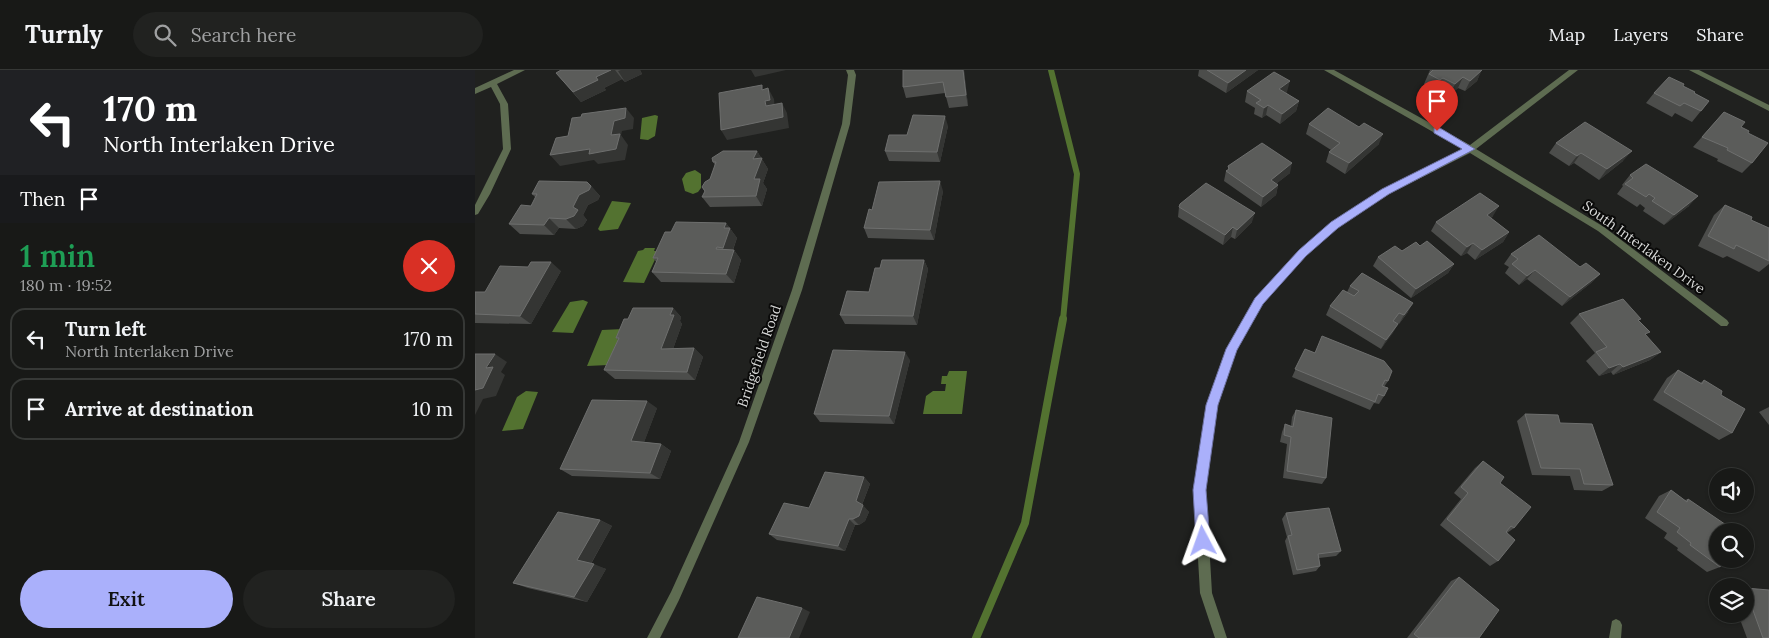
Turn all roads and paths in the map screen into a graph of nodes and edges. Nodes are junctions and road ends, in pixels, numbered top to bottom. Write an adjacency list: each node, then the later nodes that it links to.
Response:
1 (521, 70): 6 (street)
2 (850, 70): 13 (street, Bridgefield Road)
3 (1328, 70): 9 (street, South Interlaken Drive)
4 (1574, 70): 9 (street)
5 (1693, 70): 8 (street)
6 (493, 83): 7 (street); 10 (street)
7 (475, 91)
8 (1769, 108)
9 (1470, 149): 11 (street, South Interlaken Drive); 14 (street)
10 (475, 212)
11 (1724, 323)
12 (1616, 624): 15 (street)
13 (653, 638)
14 (1221, 638)
15 (1615, 638)

